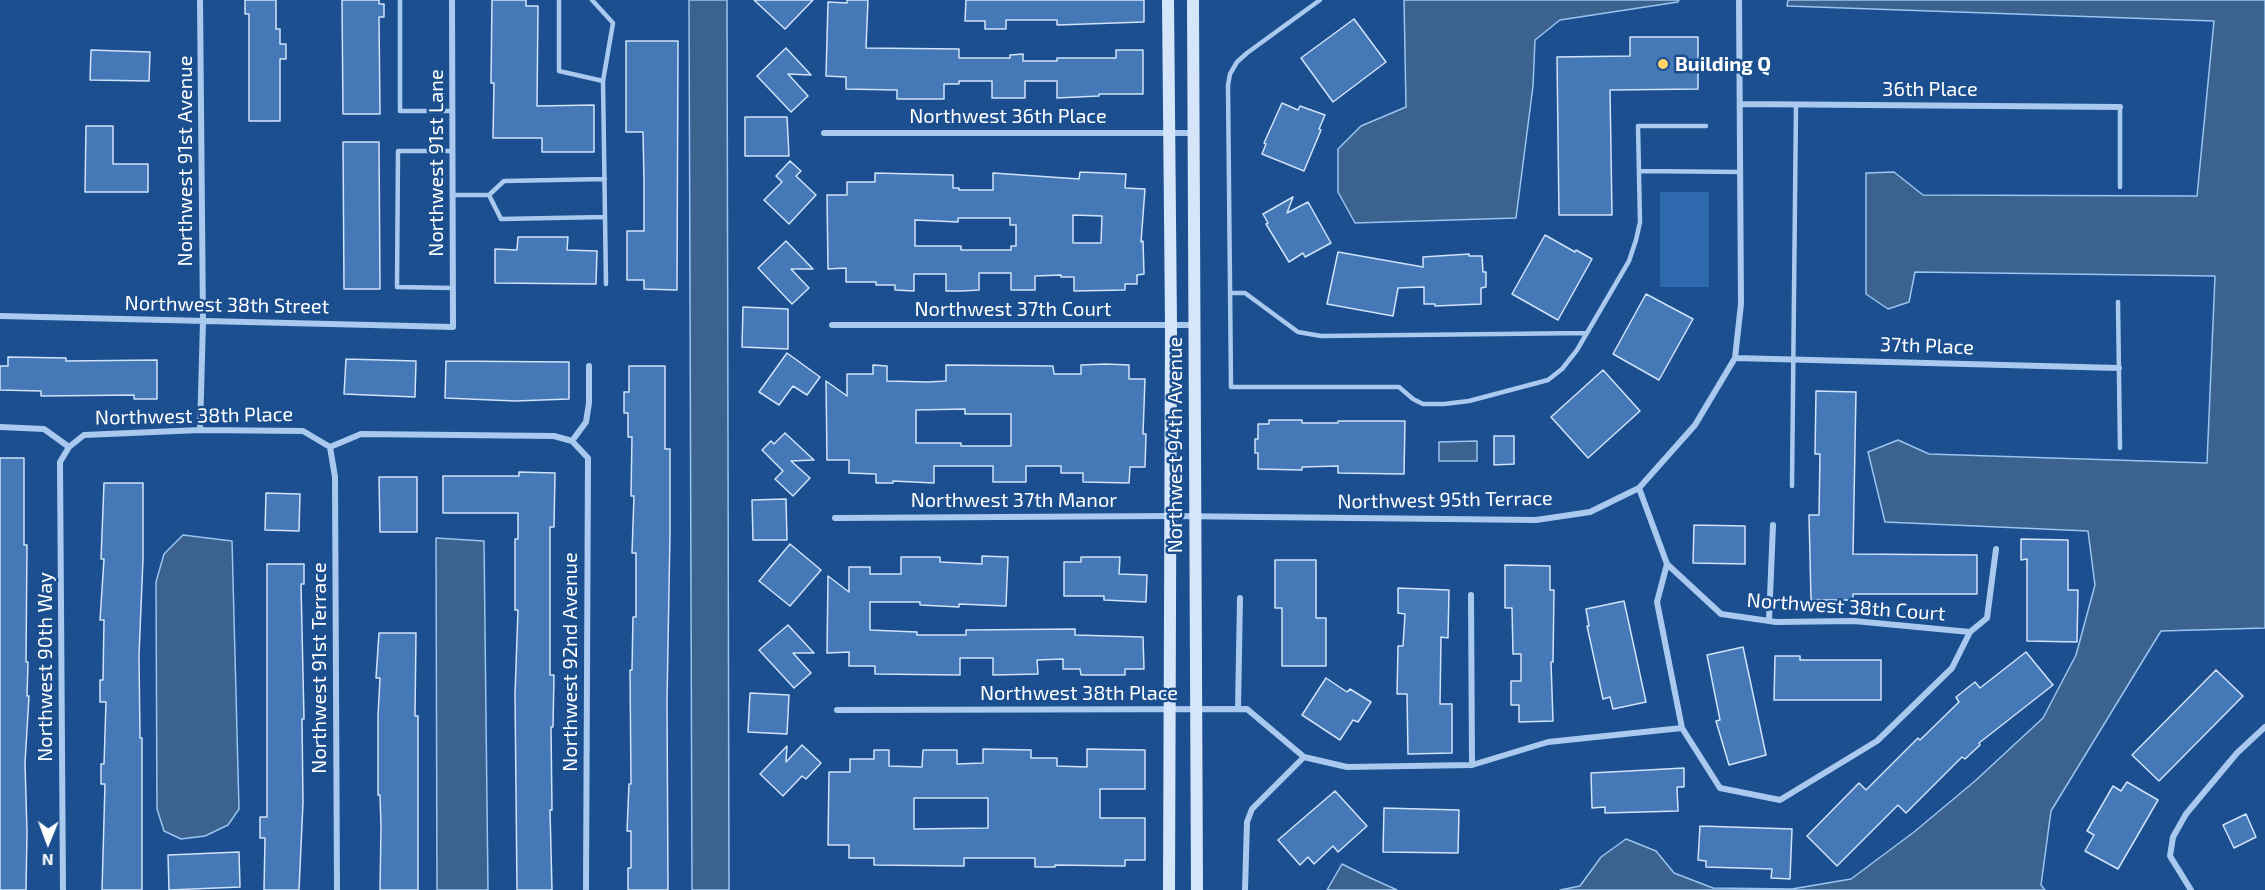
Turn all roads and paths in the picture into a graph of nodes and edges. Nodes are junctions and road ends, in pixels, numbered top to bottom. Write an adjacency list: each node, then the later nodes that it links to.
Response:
1 (200, 0): 32 (street, Northwest 91st Avenue)
2 (400, 0): 14 (lane)
3 (452, 0): 14 (street, Northwest 91st Lane)
4 (559, 0): 10 (lane)
5 (592, 0): 10 (lane)
6 (1168, 0): 16 (street, Northwest 94th Avenue)
7 (1192, 0): 18 (street, Northwest 94th Avenue)
8 (1320, 0): 29 (lane)
9 (1739, 0): 11 (street, Northwest 95th Terrace)
10 (603, 81): 22 (lane)
11 (1740, 104): 12 (street, 36th Place); 21 (street, Northwest 95th Terrace)
12 (1796, 105): 13 (street, 36th Place); 39 (lane)
13 (2120, 107): 23 (lane)
14 (452, 111): 19 (street, Northwest 91st Lane)
15 (1706, 126): 20 (lane)
16 (1169, 132): 17 (street, Northwest 36th Place); 18 (street, Northwest 36th Place); 35 (street, Northwest 94th Avenue)
17 (824, 133)
18 (1192, 133): 34 (street, Northwest 94th Avenue)
19 (452, 152): 24 (street, Northwest 91st Lane); 28 (lane)
20 (1639, 171): 21 (lane); 37 (lane)
21 (1740, 172): 38 (street, Northwest 95th Terrace)
22 (605, 179): 25 (lane); 26 (lane)
23 (2120, 187)
24 (452, 195): 25 (lane); 28 (street, Northwest 91st Lane)
25 (489, 195): 26 (lane)
26 (605, 217): 27 (lane)
27 (606, 284)
28 (453, 288): 36 (street, Northwest 91st Lane)
29 (1230, 293): 37 (lane); 37 (lane)
30 (2118, 302): 41 (lane)
31 (0, 316): 32 (street, Northwest 38th Street)
32 (203, 321): 36 (street, Northwest 38th Street); 43 (street, Northwest 91st Avenue)
33 (832, 325): 35 (street, Northwest 37th Court)
34 (1195, 325): 35 (street, Northwest 37th Court); 51 (street, Northwest 94th Avenue)
35 (1171, 326): 50 (street, Northwest 94th Avenue)
36 (453, 327)
37 (1587, 333)
38 (1735, 358): 39 (street, 37th Place); 49 (street, Northwest 95th Terrace)
39 (1792, 359): 41 (street, 37th Place); 48 (lane)
40 (590, 366): 44 (street)
41 (2119, 368): 47 (lane)
42 (0, 427): 45 (street)
43 (200, 430): 45 (street, Northwest 38th Place); 46 (street, Northwest 38th Place)
44 (572, 441): 46 (street); 70 (street, Northwest 92nd Avenue)
45 (69, 447): 68 (street, Northwest 90th Way)
46 (330, 447): 69 (street, Northwest 91st Terrace)
47 (2120, 448)
48 (1792, 486)
49 (1639, 488): 51 (street, Northwest 95th Terrace); 55 (street)
50 (1171, 516): 51 (street, Northwest 37th Manor); 52 (street, Northwest 37th Manor); 62 (street, Northwest 94th Avenue)
51 (1194, 517): 63 (street, Northwest 94th Avenue)
52 (835, 518)
53 (1773, 525): 58 (street)
54 (1996, 549): 59 (street)
55 (1667, 564): 58 (street, Northwest 38th Court); 65 (street)
56 (1471, 596): 67 (street)
57 (1240, 598): 60 (street)
58 (1769, 621): 59 (street, Northwest 38th Court)
59 (1970, 632): 65 (street)
60 (1238, 709): 63 (street, Northwest 38th Place); 66 (street, Northwest 38th Place)
61 (837, 710): 62 (street, Northwest 38th Place)
62 (1169, 710): 63 (street, Northwest 38th Place); 71 (street, Northwest 94th Avenue)
63 (1196, 710): 72 (street, Northwest 94th Avenue)
64 (2265, 727): 74 (street)
65 (1682, 728): 67 (street, Northwest 38th Place)
66 (1304, 757): 67 (street, Northwest 38th Place); 73 (street)
67 (1472, 765)
68 (63, 890)
69 (337, 890)
70 (586, 890)
71 (1169, 890)
72 (1197, 890)
73 (1245, 890)
74 (2191, 890)

